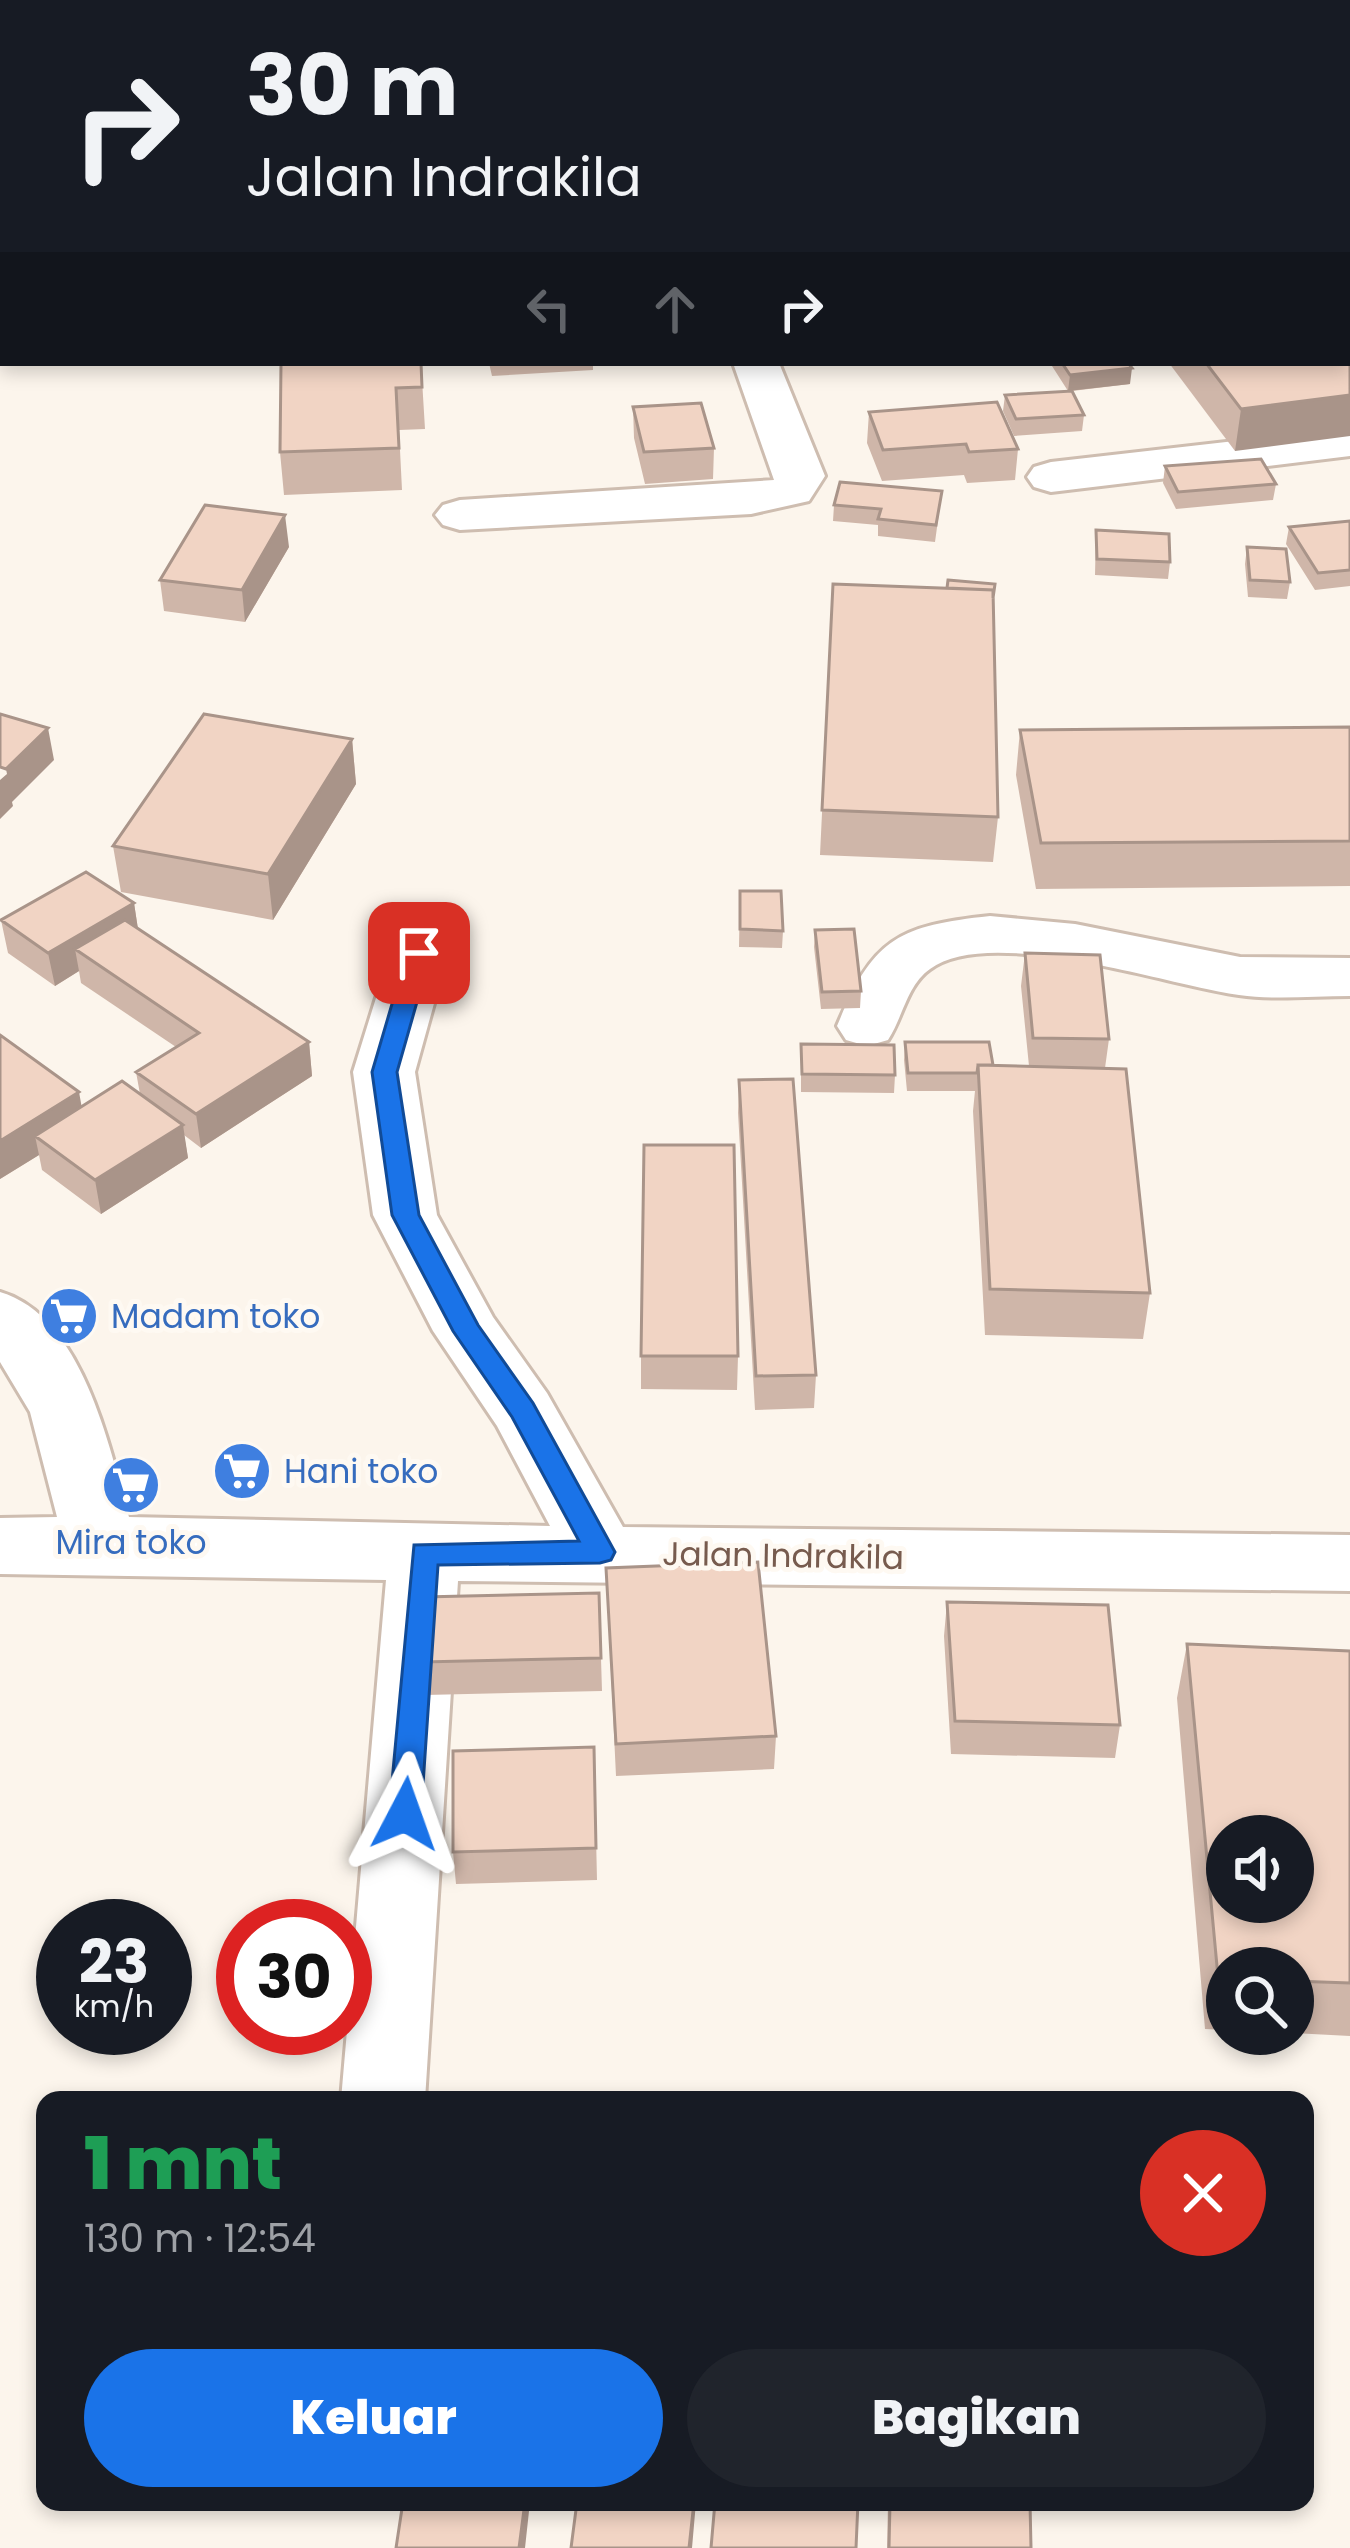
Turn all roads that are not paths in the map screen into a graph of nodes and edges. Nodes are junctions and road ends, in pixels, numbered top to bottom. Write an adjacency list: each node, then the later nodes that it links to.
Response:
1 (757, 366): 4 (street)
2 (1350, 442): 3 (street)
3 (1051, 477)
4 (460, 515)
5 (419, 953): 11 (street)
6 (1350, 977): 7 (street)
7 (867, 1026)
8 (0, 1316): 9 (street)
9 (100, 1544): 10 (street, Jalan Indrakila); 12 (street, Jalan Indrakila)
10 (0, 1546)
11 (600, 1552): 12 (street, Jalan Indrakila); 13 (street, Jalan Indrakila)
12 (424, 1553): 14 (street)
13 (1350, 1563)
14 (384, 2091)

